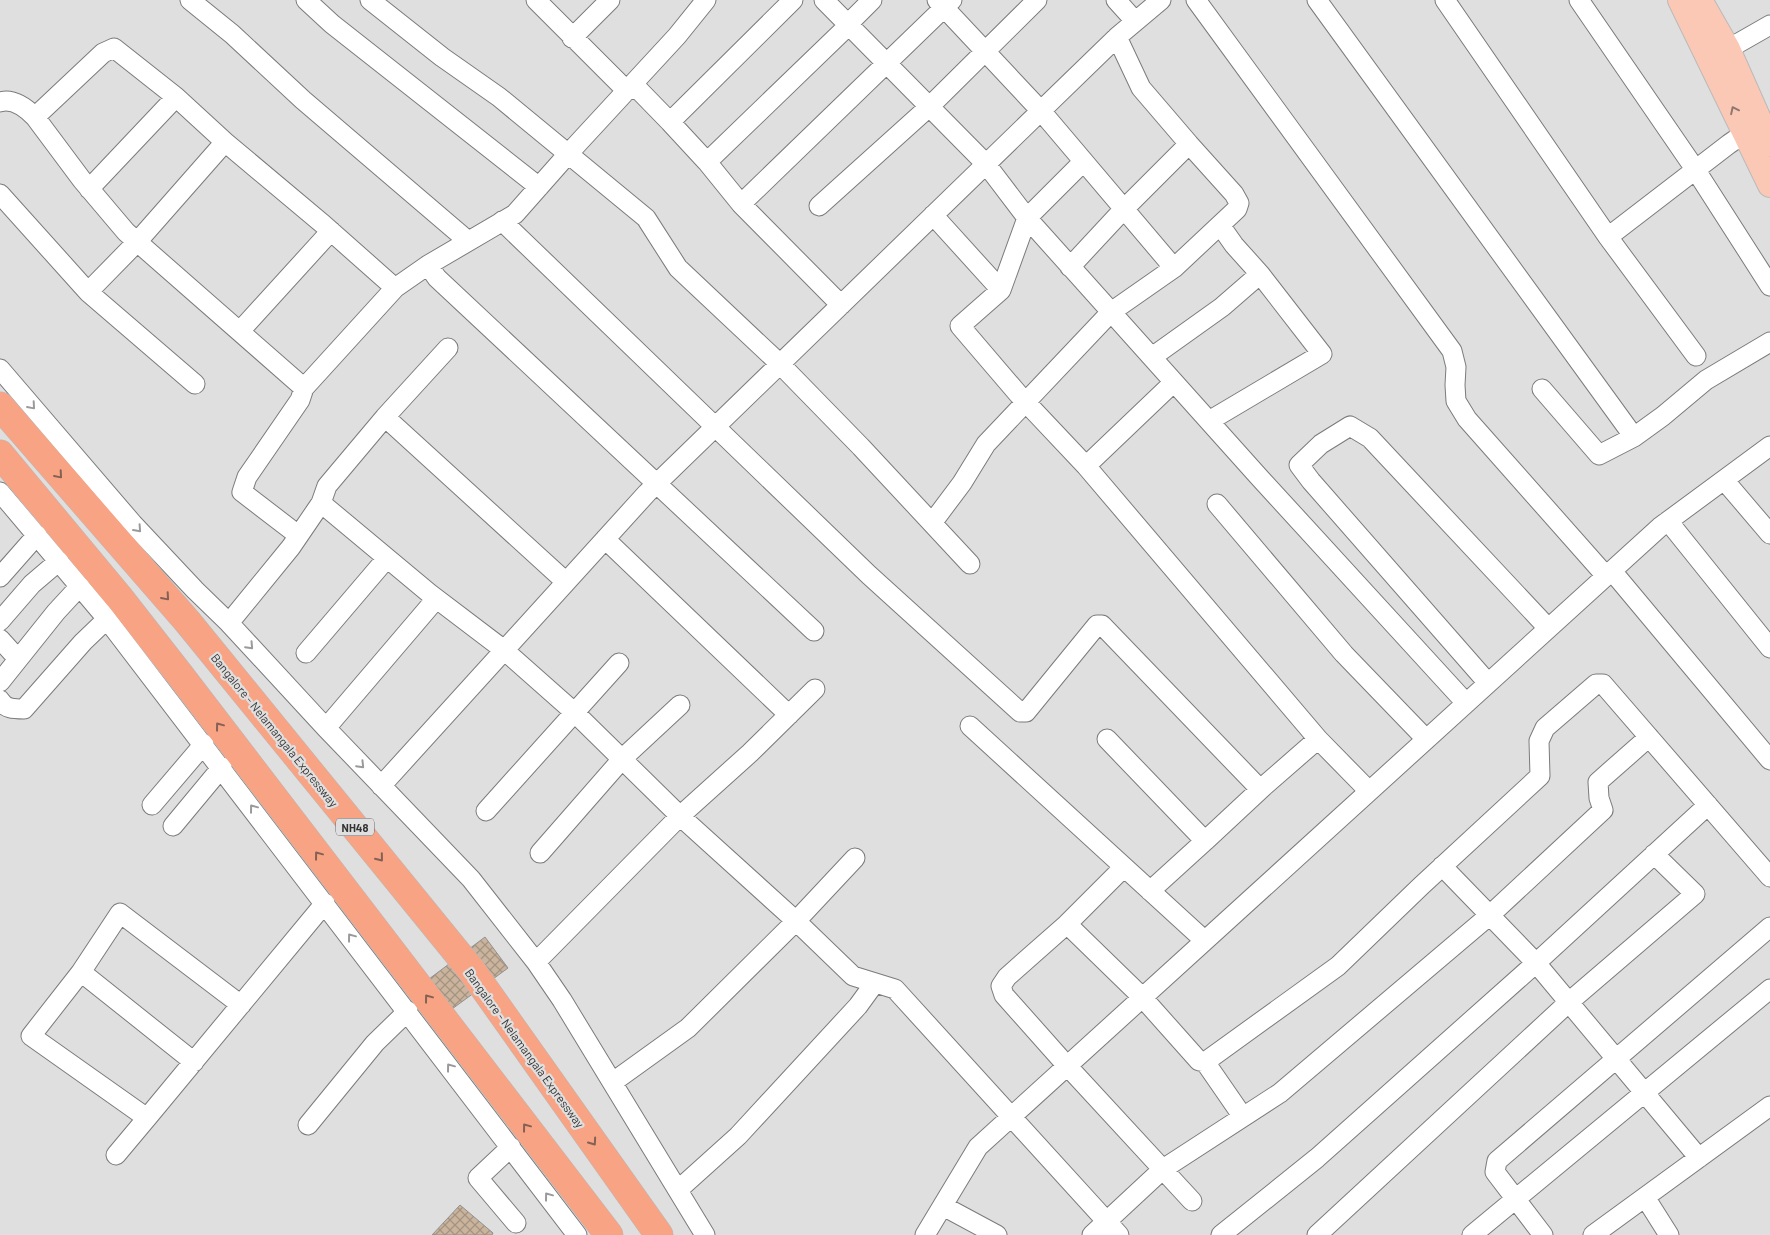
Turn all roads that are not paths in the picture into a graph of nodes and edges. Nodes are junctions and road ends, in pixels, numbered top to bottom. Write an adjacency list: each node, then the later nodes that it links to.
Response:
1 (190, 0): 57 (street)
2 (306, 0): 45 (street)
3 (370, 0): 39 (street)
4 (536, 0): 24 (street)
5 (610, 0): 24 (street)
6 (706, 0): 28 (street)
7 (793, 0): 34 (street)
8 (824, 0): 21 (street)
9 (872, 0): 21 (street)
10 (1037, 0): 26 (street)
11 (1116, 0): 20 (street)
12 (1161, 0): 20 (street)
13 (1196, 0): 103 (street)
14 (1317, 0): 85 (street)
15 (1445, 0): 56 (street)
16 (1579, 0): 43 (street)
17 (1680, 0): 35 (main road, one-way to 17)
18 (1700, 0): 25 (main road)
19 (944, 2): 26 (street); 27 (street)
20 (1135, 21): 23 (street)
21 (848, 24): 27 (street); 40 (street)
22 (1770, 25): 25 (street)
23 (1117, 37): 32 (street); 37 (street)
24 (572, 38): 28 (street)
25 (1728, 49): 35 (main road)
26 (986, 52): 31 (street); 32 (street)
27 (887, 64): 31 (street); 48 (street)
28 (630, 88): 34 (street); 39 (street)
29 (176, 97): 33 (street); 36 (street); 46 (street)
30 (0, 102): 33 (street)
31 (929, 107): 42 (street); 49 (street)
32 (1041, 111): 41 (street); 42 (street)
33 (35, 117): 46 (street)
34 (670, 122): 40 (street)
35 (1758, 124): 38 (main road); 43 (street); 44 (main road)
36 (225, 142): 55 (street); 58 (street)
37 (1189, 144): 50 (street); 54 (street)
38 (1770, 144)
39 (568, 154): 45 (street); 74 (street)
40 (707, 162): 48 (street)
41 (1083, 162): 50 (street); 52 (street)
42 (986, 164): 51 (street); 52 (street)
43 (1695, 170): 56 (street); 63 (street)
44 (1770, 185)
45 (539, 187): 53 (street)
46 (89, 189): 58 (street)
47 (0, 194): 66 (street)
48 (741, 204): 67 (street)
49 (819, 206)
50 (1123, 210): 60 (street); 61 (street)
51 (934, 215): 65 (street); 67 (street)
52 (1027, 218): 60 (street); 65 (street)
53 (502, 221): 57 (street); 84 (street)
54 (1220, 225): 61 (street); 62 (street)
55 (331, 231): 64 (street); 69 (street)
56 (1608, 237): 72 (street)
57 (468, 241): 59 (street)
58 (137, 242): 66 (street); 69 (street)
59 (428, 265): 64 (street); 90 (street)
60 (1070, 267): 68 (street)
61 (1174, 268): 68 (street)
62 (1260, 274): 73 (street); 83 (street)
63 (1770, 286)
64 (395, 288): 78 (street)
65 (1001, 290): 80 (street)
66 (88, 292): 77 (street)
67 (841, 305): 74 (street)
68 (1111, 312): 73 (street); 80 (street)
69 (240, 331): 78 (street)
70 (1770, 342): 85 (street)
71 (448, 348): 82 (street)
72 (1696, 356)
73 (1152, 357): 76 (street)
74 (780, 364): 84 (street); 95 (street)
75 (0, 368): 110 (street, one-way to 110)
76 (1174, 382): 83 (street); 88 (street)
77 (195, 384)
78 (304, 388): 98 (street)
79 (1542, 389): 85 (street)
80 (1026, 401): 88 (street); 95 (street)
81 (0, 406): 192 (highway, Bangalore - Nelamangala Expressway / NH48, one-way to 192)
82 (385, 417): 92 (street); 105 (street)
83 (1209, 421): 123 (street)
84 (716, 426): 90 (street); 138 (street)
85 (1634, 437)
86 (1770, 446): 89 (street)
87 (0, 454): 191 (highway, one-way to 87)
88 (1086, 466): 130 (street)
89 (1724, 480): 94 (street); 96 (street)
90 (657, 483): 99 (street); 112 (street)
91 (0, 492): 97 (street)
92 (321, 503): 98 (street); 100 (street)
93 (1217, 504): 132 (street)
94 (1668, 521): 103 (street); 114 (street)
95 (932, 523): 102 (street)
96 (1770, 534)
97 (37, 535): 101 (street); 104 (street)
98 (298, 535): 110 (street)
99 (605, 539): 105 (street); 126 (street)
100 (387, 558): 107 (street); 116 (street)
101 (58, 561): 106 (street); 109 (street)
102 (970, 564)
103 (1609, 573): 111 (street); 135 (street)
104 (0, 577)
105 (566, 582): 115 (street)
106 (80, 586): 108 (street); 117 (street)
107 (436, 599): 115 (street); 128 (street)
108 (107, 619): 122 (street); 133 (street)
109 (0, 620)
110 (228, 623): 128 (street, one-way to 128)
111 (1548, 628): 120 (street); 120 (street)
112 (814, 631)
113 (0, 639): 117 (street)
114 (1770, 648)
115 (504, 650): 125 (street); 137 (street)
116 (306, 653)
117 (18, 659): 119 (street)
118 (619, 663): 125 (street)
119 (0, 682)
120 (1488, 683): 123 (street)
121 (815, 689): 126 (street)
122 (0, 700)
123 (1466, 703): 132 (street)
124 (680, 705): 134 (street)
125 (574, 712): 134 (street); 142 (street)
126 (789, 715): 143 (street)
127 (970, 726): 150 (street)
128 (326, 728): 137 (street, one-way to 137)
129 (1649, 737): 141 (street); 149 (street); 154 (street)
130 (1318, 738): 138 (street); 139 (street)
131 (1107, 739): 145 (street)
132 (1426, 739): 139 (street)
133 (204, 744): 136 (street); 140 (street)
134 (623, 758): 143 (street); 146 (street)
135 (1770, 760)
136 (222, 767): 144 (street); 153 (street, one-way to 136)
137 (381, 786): 159 (street)
138 (1263, 787): 145 (street)
139 (1369, 791): 158 (street)
140 (152, 805)
141 (1708, 805): 147 (street); 151 (street)
142 (486, 811)
143 (680, 816): 155 (street); 159 (street)
144 (173, 826)
145 (1205, 841): 152 (street)
146 (540, 853)
147 (1654, 854): 160 (street); 165 (street)
148 (855, 858): 155 (street)
149 (1442, 866): 154 (street); 170 (street)
150 (1124, 868): 152 (street); 156 (street)
151 (1770, 877)
152 (1150, 890): 158 (street)
153 (325, 903): 166 (street); 167 (street, one-way to 153)
154 (1490, 915): 160 (street); 176 (street)
155 (796, 921): 162 (street); 172 (street)
156 (1067, 924): 164 (street); 171 (street)
157 (1770, 927): 168 (street)
158 (1204, 940): 164 (street)
159 (536, 962): 172 (street)
160 (1536, 964): 165 (street); 197 (street)
161 (81, 972): 166 (street); 169 (street); 177 (street)
162 (874, 984): 175 (street); 183 (street)
163 (1770, 989): 173 (street)
164 (1142, 997): 170 (street); 171 (street)
165 (1569, 1002): 168 (street); 198 (street)
166 (241, 1005): 169 (street)
167 (408, 1011): 178 (street); 179 (street, one-way to 167)
168 (1617, 1059): 173 (street); 185 (street)
169 (194, 1062): 177 (street)
170 (1205, 1062): 176 (street)
171 (1067, 1066): 175 (street); 182 (street)
172 (613, 1082): 183 (street)
173 (1644, 1092): 181 (street); 185 (street)
174 (1770, 1106): 181 (street)
175 (1011, 1116): 187 (street); 189 (street)
176 (1243, 1117): 182 (street)
177 (147, 1118): 180 (street)
178 (308, 1125)
179 (511, 1147): 188 (street); 190 (street, one-way to 179)
180 (116, 1155)
181 (1699, 1158): 184 (street)
182 (1163, 1169): 186 (street); 189 (street)
183 (678, 1190): 193 (street)
184 (1645, 1197): 201 (street); 202 (street)
185 (1515, 1199): 199 (street); 200 (street)
186 (1192, 1201)
187 (943, 1206): 194 (street); 195 (street)
188 (516, 1224)
189 (1113, 1228): 196 (street)
190 (575, 1234)
191 (609, 1235)
192 (659, 1235)
193 (705, 1235)
194 (925, 1235)
195 (997, 1235)
196 (1092, 1235)
197 (1221, 1235)
198 (1317, 1235)
199 (1472, 1235)
200 (1543, 1235)
201 (1593, 1235)
202 (1669, 1235)

